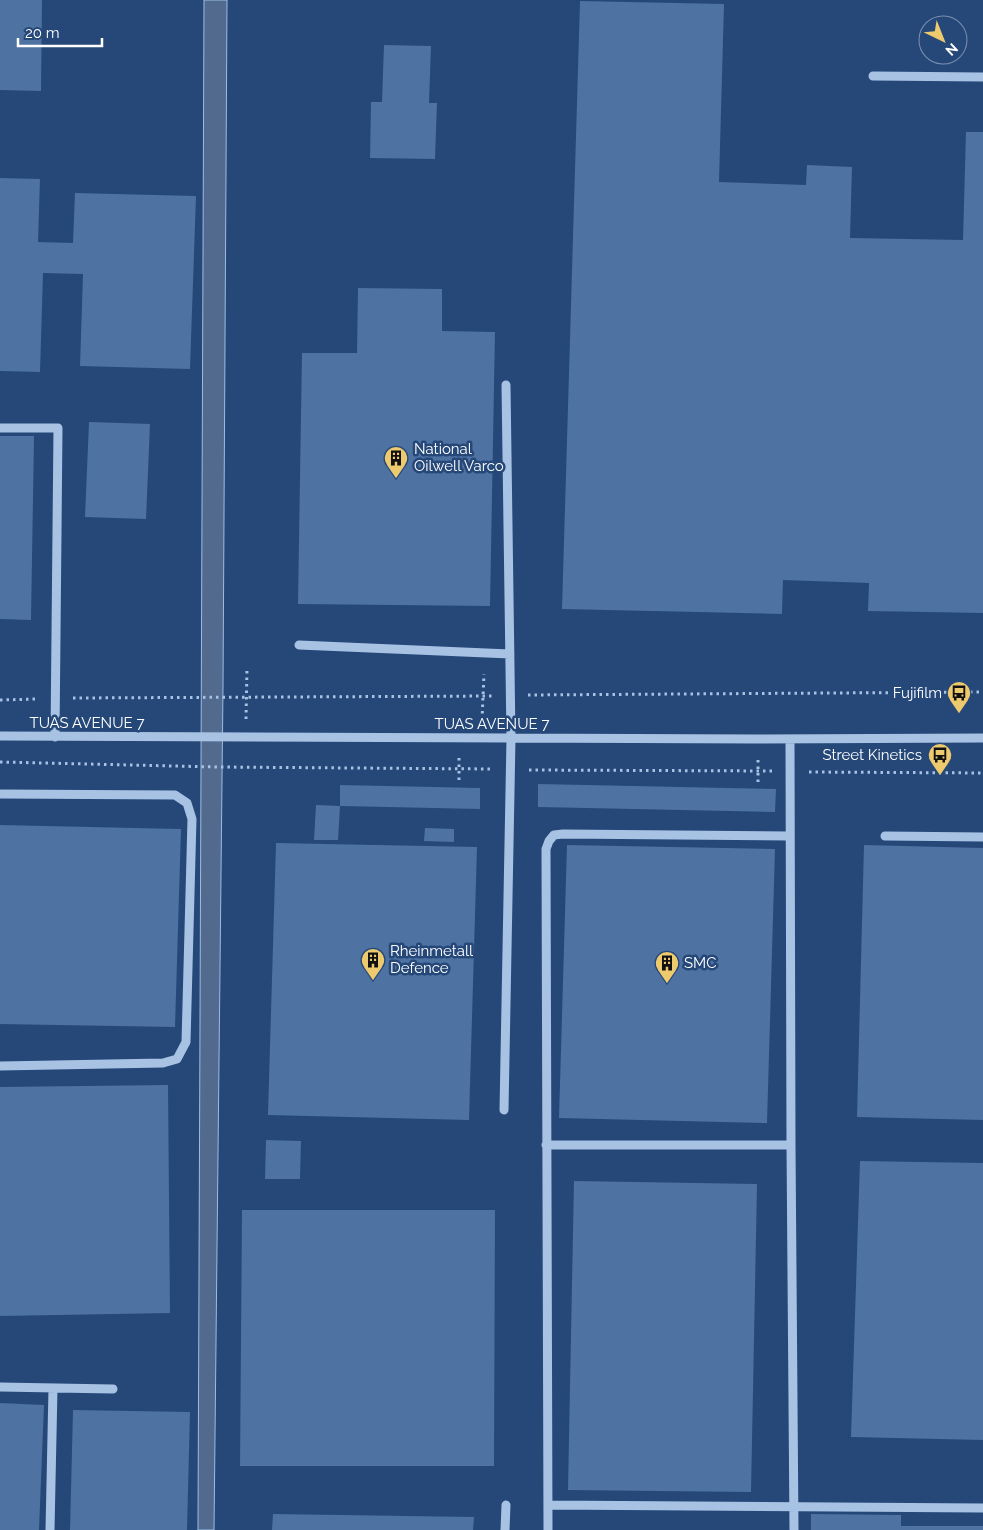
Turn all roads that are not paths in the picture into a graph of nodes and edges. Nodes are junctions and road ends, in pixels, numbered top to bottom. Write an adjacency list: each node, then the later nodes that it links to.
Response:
1 (874, 76): 2 (street)
2 (983, 77)
3 (506, 385): 6 (street)
4 (0, 428): 8 (street)
5 (299, 645): 6 (street)
6 (510, 654): 9 (street)
7 (0, 736): 8 (street, TUAS AVENUE 7)
8 (55, 737): 9 (street, TUAS AVENUE 7)
9 (511, 738): 11 (street, TUAS AVENUE 7); 17 (street)
10 (983, 738): 11 (street, TUAS AVENUE 7)
11 (790, 739): 13 (street)
12 (0, 794): 16 (street)
13 (790, 836): 18 (street); 19 (street)
14 (885, 836): 15 (street)
15 (983, 837)
16 (0, 1066)
17 (504, 1110)
18 (546, 1145): 19 (street); 24 (street)
19 (791, 1145): 25 (street)
20 (0, 1387): 21 (street)
21 (53, 1388): 22 (street); 27 (street)
22 (113, 1389)
23 (506, 1505): 28 (street)
24 (548, 1505): 25 (street); 29 (street)
25 (794, 1507): 26 (street); 30 (street)
26 (983, 1508)
27 (50, 1530)
28 (506, 1530)
29 (548, 1530)
30 (794, 1530)

